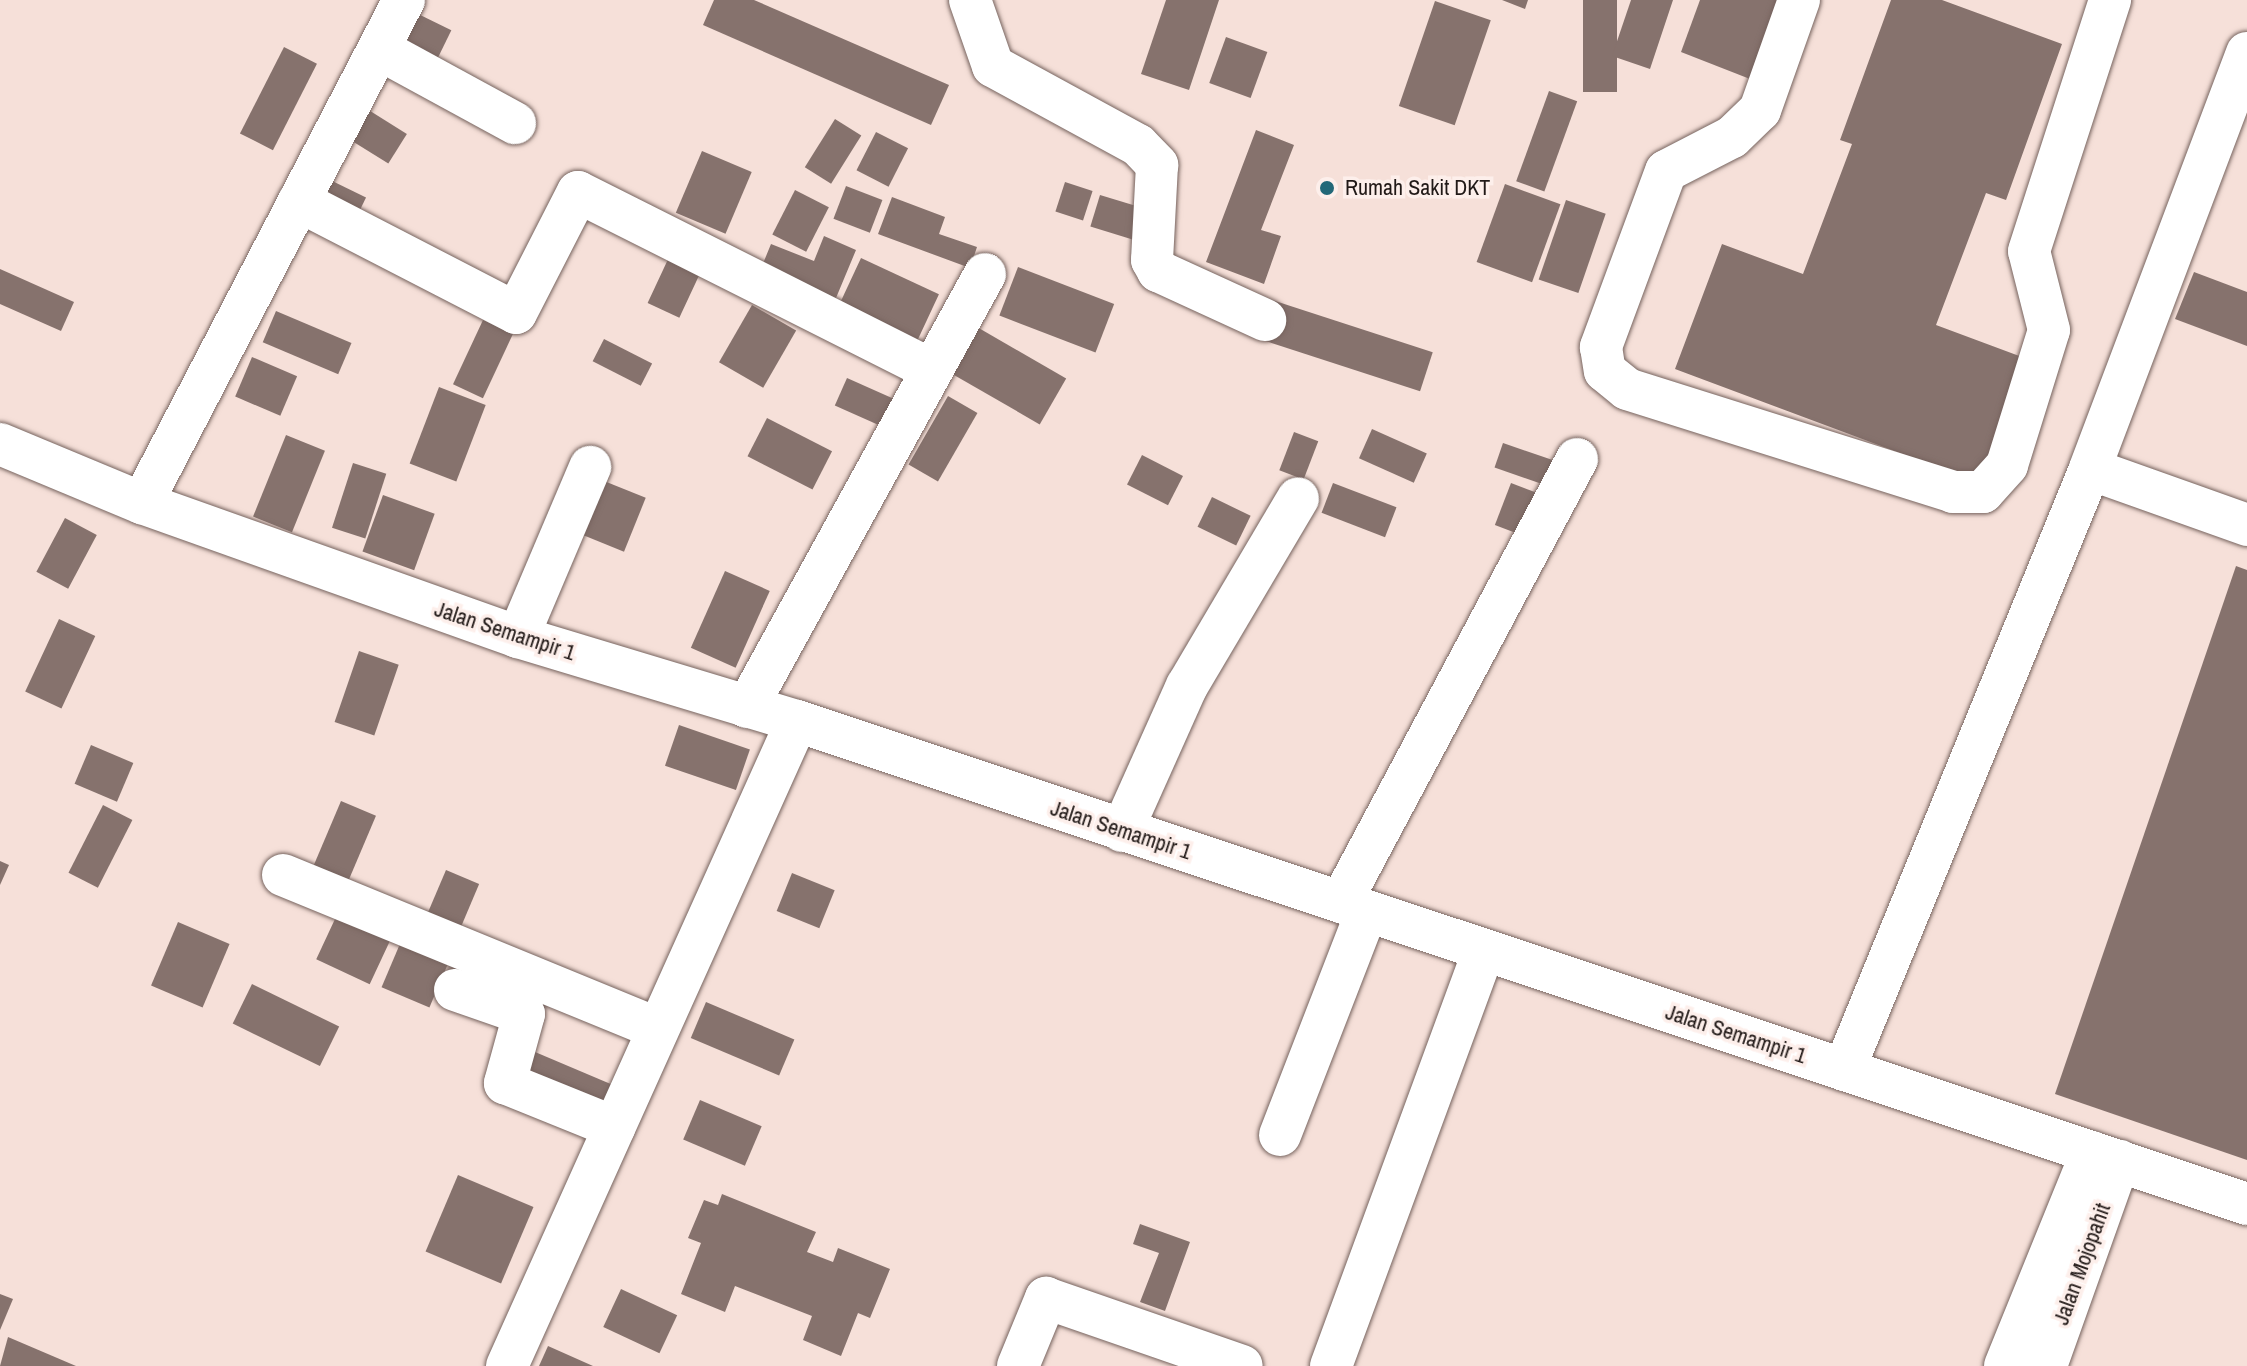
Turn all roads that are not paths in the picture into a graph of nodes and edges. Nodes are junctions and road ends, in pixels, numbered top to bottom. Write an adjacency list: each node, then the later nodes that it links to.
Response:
1 (404, 0): 5 (street)
2 (970, 0): 10 (street)
3 (1799, 0): 4 (street)
4 (2110, 0)
5 (379, 49): 7 (street); 8 (street)
6 (2247, 53): 15 (street)
7 (515, 123)
8 (299, 201): 11 (street); 17 (street)
9 (985, 274): 11 (street)
10 (1265, 320)
11 (932, 370): 20 (street)
12 (0, 444): 17 (street, Jalan Semampir 1)
13 (1577, 459): 24 (street)
14 (590, 467): 19 (street)
15 (2090, 469): 18 (street); 28 (street)
16 (1298, 498): 22 (street)
17 (142, 503): 19 (street, Jalan Semampir 1)
18 (2247, 525)
19 (518, 637): 20 (street, Jalan Semampir 1)
20 (747, 707): 21 (street, Jalan Semampir 1)
21 (797, 721): 22 (street, Jalan Semampir 1); 27 (street)
22 (1122, 831): 24 (street, Jalan Semampir 1)
23 (283, 875): 27 (street)
24 (1354, 907): 25 (street, Jalan Semampir 1); 30 (street)
25 (1484, 950): 28 (street, Jalan Semampir 1); 36 (street)
26 (455, 990): 29 (street)
27 (658, 1029): 29 (street)
28 (1844, 1070): 31 (street, Jalan Semampir 1)
29 (614, 1127): 33 (street)
30 (1280, 1135)
31 (2105, 1156): 32 (street, Jalan Semampir 1); 37 (street); 38 (street, Jalan Mojopahit)
32 (2247, 1204)
33 (507, 1366)
34 (1018, 1366): 35 (street)
35 (1242, 1366)
36 (1331, 1366)
37 (2005, 1366)
38 (2046, 1366)

